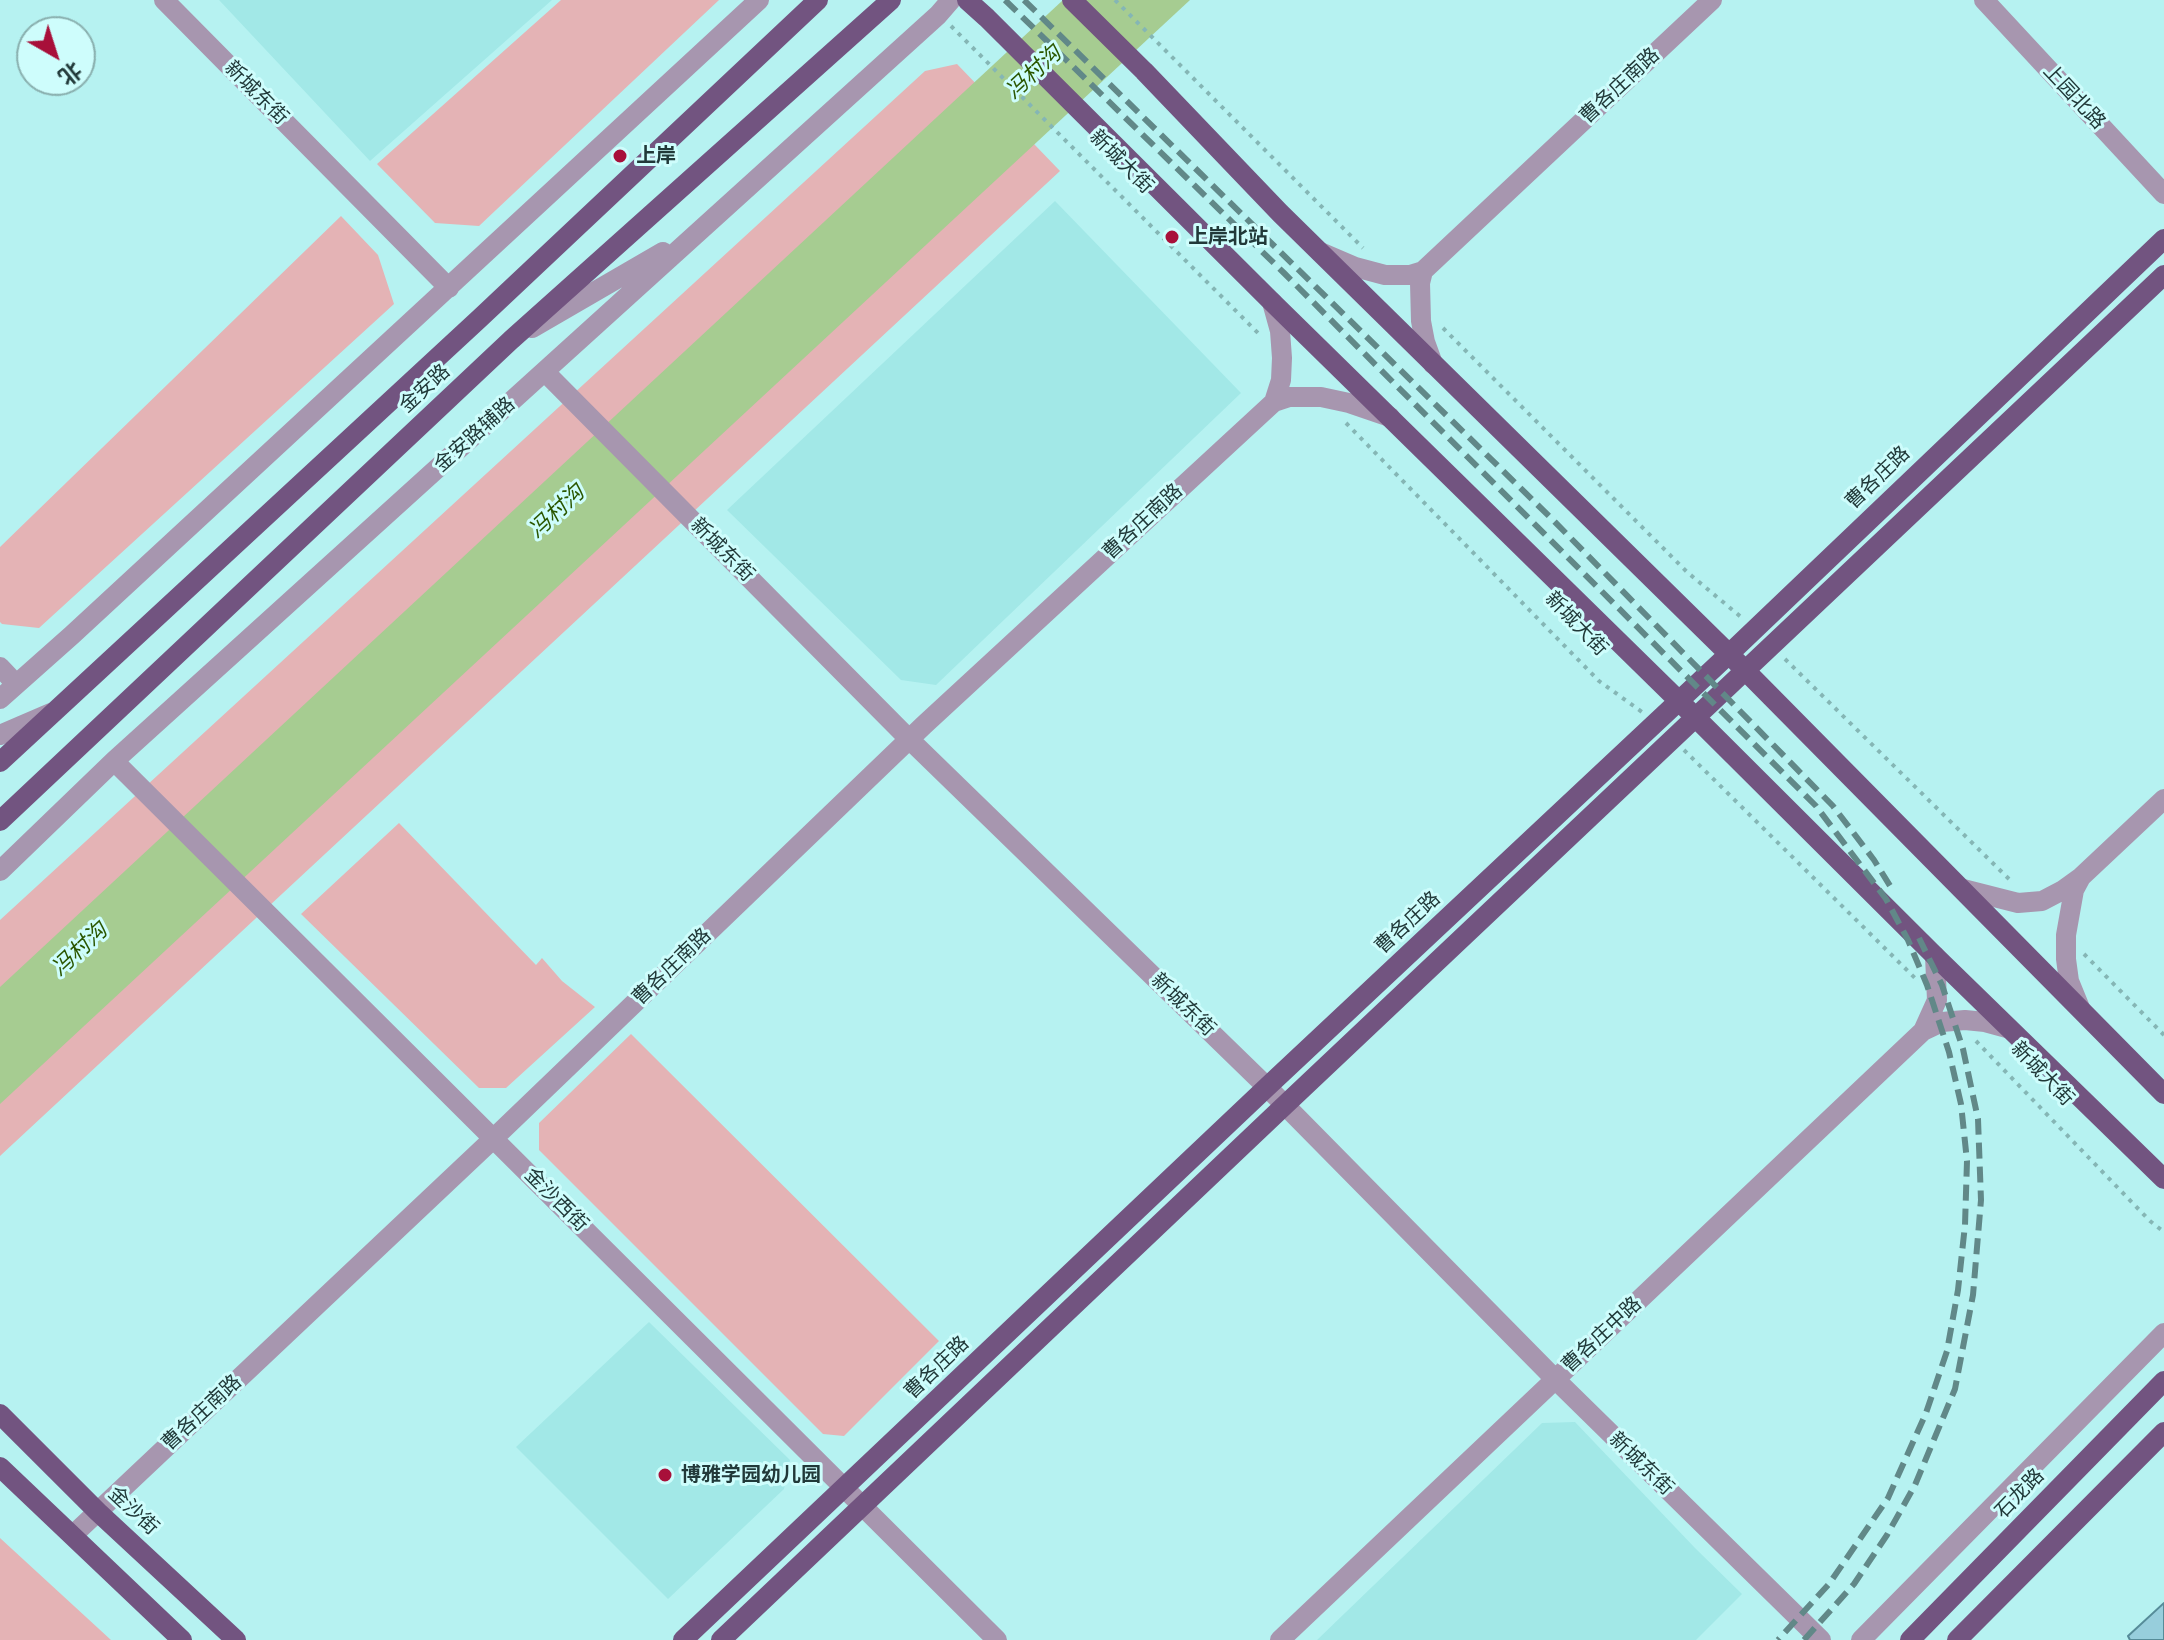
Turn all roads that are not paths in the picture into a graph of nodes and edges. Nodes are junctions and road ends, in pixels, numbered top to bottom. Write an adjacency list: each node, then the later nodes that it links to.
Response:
1 (164, 0): 16 (street, 新城东街)
2 (759, 0): 16 (street)
3 (818, 0): 29 (main road, 金安路)
4 (891, 0): 18 (main road, 金安路)
5 (951, 0): 11 (street, 金安路辅路)
6 (967, 0): 17 (main road, 新城大街)
7 (1072, 0): 13 (main road)
8 (1712, 0): 14 (street, 曹各庄南路)
9 (1984, 0): 10 (street, 上园北路)
10 (2164, 194)
11 (695, 233): 18 (street); 20 (street, 金安路辅路)
12 (2164, 239): 23 (main road, 曹各庄路)
13 (1319, 251): 14 (street); 19 (main road)
14 (1423, 271): 19 (street)
15 (2164, 275): 25 (main road)
16 (449, 288): 26 (street)
17 (1272, 302): 21 (street); 22 (main road, 新城大街)
18 (511, 340): 36 (main road, 金安路)
19 (1433, 364): 23 (main road)
20 (545, 372): 32 (street, 新城东街); 33 (street, 金安路辅路)
21 (1274, 402): 22 (street); 32 (street, 曹各庄南路)
22 (1390, 417): 28 (main road, 新城大街)
23 (1729, 654): 25 (main road); 28 (main road, 曹各庄路)
24 (0, 667): 26 (street)
25 (1745, 671): 30 (main road); 39 (main road)
26 (16, 684): 27 (street)
27 (0, 699)
28 (1679, 701): 30 (main road, 新城大街); 44 (main road, 曹各庄路)
29 (55, 712): 31 (street); 34 (main road, 金安路)
30 (1696, 717): 40 (main road, 新城大街); 46 (main road)
31 (0, 735)
32 (909, 739): 44 (street, 新城东街); 47 (street, 曹各庄南路)
33 (114, 761): 37 (street, 金安路辅路); 47 (street, 金沙西街)
34 (0, 762)
35 (2164, 799): 38 (street)
36 (0, 821)
37 (0, 871)
38 (2081, 877): 39 (street); 41 (street)
39 (1963, 889): 41 (main road)
40 (1935, 956): 42 (main road, 新城大街); 43 (street, 曹各庄中路)
41 (2081, 1009): 45 (main road)
42 (2007, 1028): 43 (street, 曹各庄中路); 48 (main road, 新城大街)
43 (1923, 1031): 50 (street, 曹各庄中路)
44 (1267, 1087): 46 (street, 新城东街); 55 (main road, 曹各庄路)
45 (2164, 1094)
46 (1285, 1105): 50 (street, 新城东街); 56 (main road)
47 (494, 1138): 55 (street, 金沙西街); 57 (street, 曹各庄南路)
48 (2164, 1179)
49 (2164, 1333): 66 (street)
50 (1555, 1379): 64 (street, 曹各庄中路); 65 (street, 新城东街)
51 (2164, 1381): 67 (main road, 石龙路)
52 (0, 1414): 57 (main road, 金沙街)
53 (2164, 1432): 68 (main road)
54 (0, 1467): 58 (main road)
55 (845, 1488): 56 (street, 金沙西街); 61 (main road, 曹各庄路)
56 (863, 1505): 62 (main road); 63 (street, 金沙西街)
57 (98, 1512): 58 (street, 曹各庄南路); 60 (main road, 金沙街)
58 (73, 1535): 59 (main road)
59 (182, 1640)
60 (236, 1640)
61 (683, 1640)
62 (721, 1640)
63 (997, 1640)
64 (1280, 1640)
65 (1821, 1640)
66 (1861, 1640)
67 (1910, 1640)
68 (1957, 1640)

